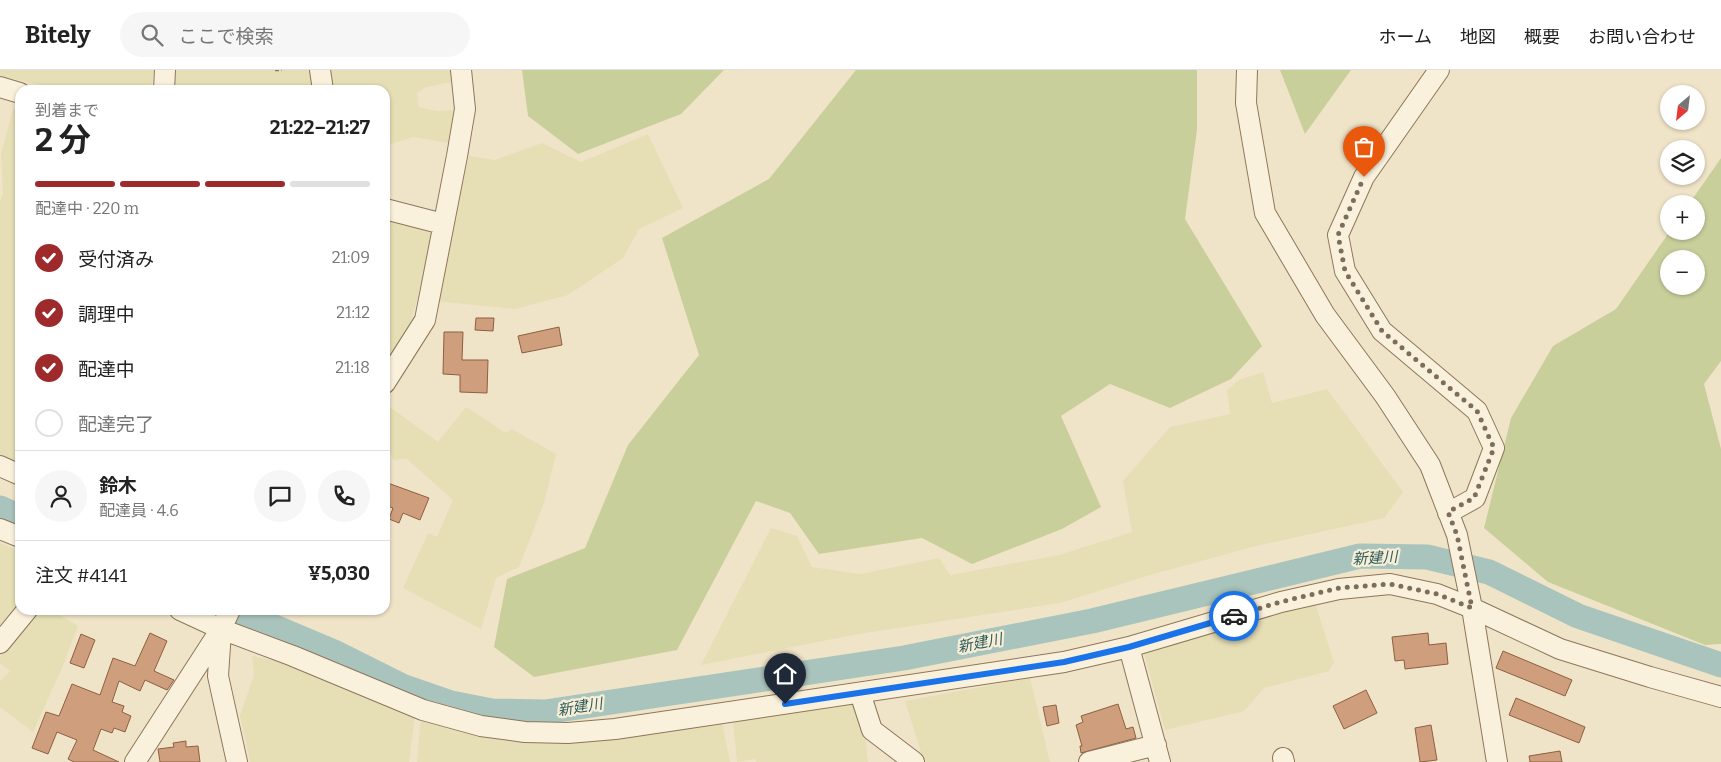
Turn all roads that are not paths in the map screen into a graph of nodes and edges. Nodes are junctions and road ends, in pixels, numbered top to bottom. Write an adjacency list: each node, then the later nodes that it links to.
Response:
1 (165, 70): 6 (street)
2 (320, 70): 7 (street)
3 (462, 70): 11 (street)
4 (1247, 70): 15 (street)
5 (1439, 70): 15 (street)
6 (164, 85)
7 (322, 85)
8 (0, 87): 9 (street)
9 (15, 92)
10 (390, 210): 11 (street)
11 (443, 224): 12 (street)
12 (390, 375)
13 (0, 466): 14 (street)
14 (15, 473)
15 (1448, 512): 18 (street)
16 (0, 529): 17 (street)
17 (15, 535)
18 (1472, 608): 23 (street); 25 (street); 31 (street)
19 (23, 615): 22 (street)
20 (202, 615): 21 (street)
21 (225, 620): 24 (street); 27 (street); 28 (street)
22 (0, 643)
23 (1129, 647): 24 (street); 26 (street)
24 (860, 693): 29 (street)
25 (1721, 697)
26 (1158, 754): 30 (street)
27 (135, 762)
28 (237, 762)
29 (914, 762)
30 (1089, 762)
31 (1497, 762)

